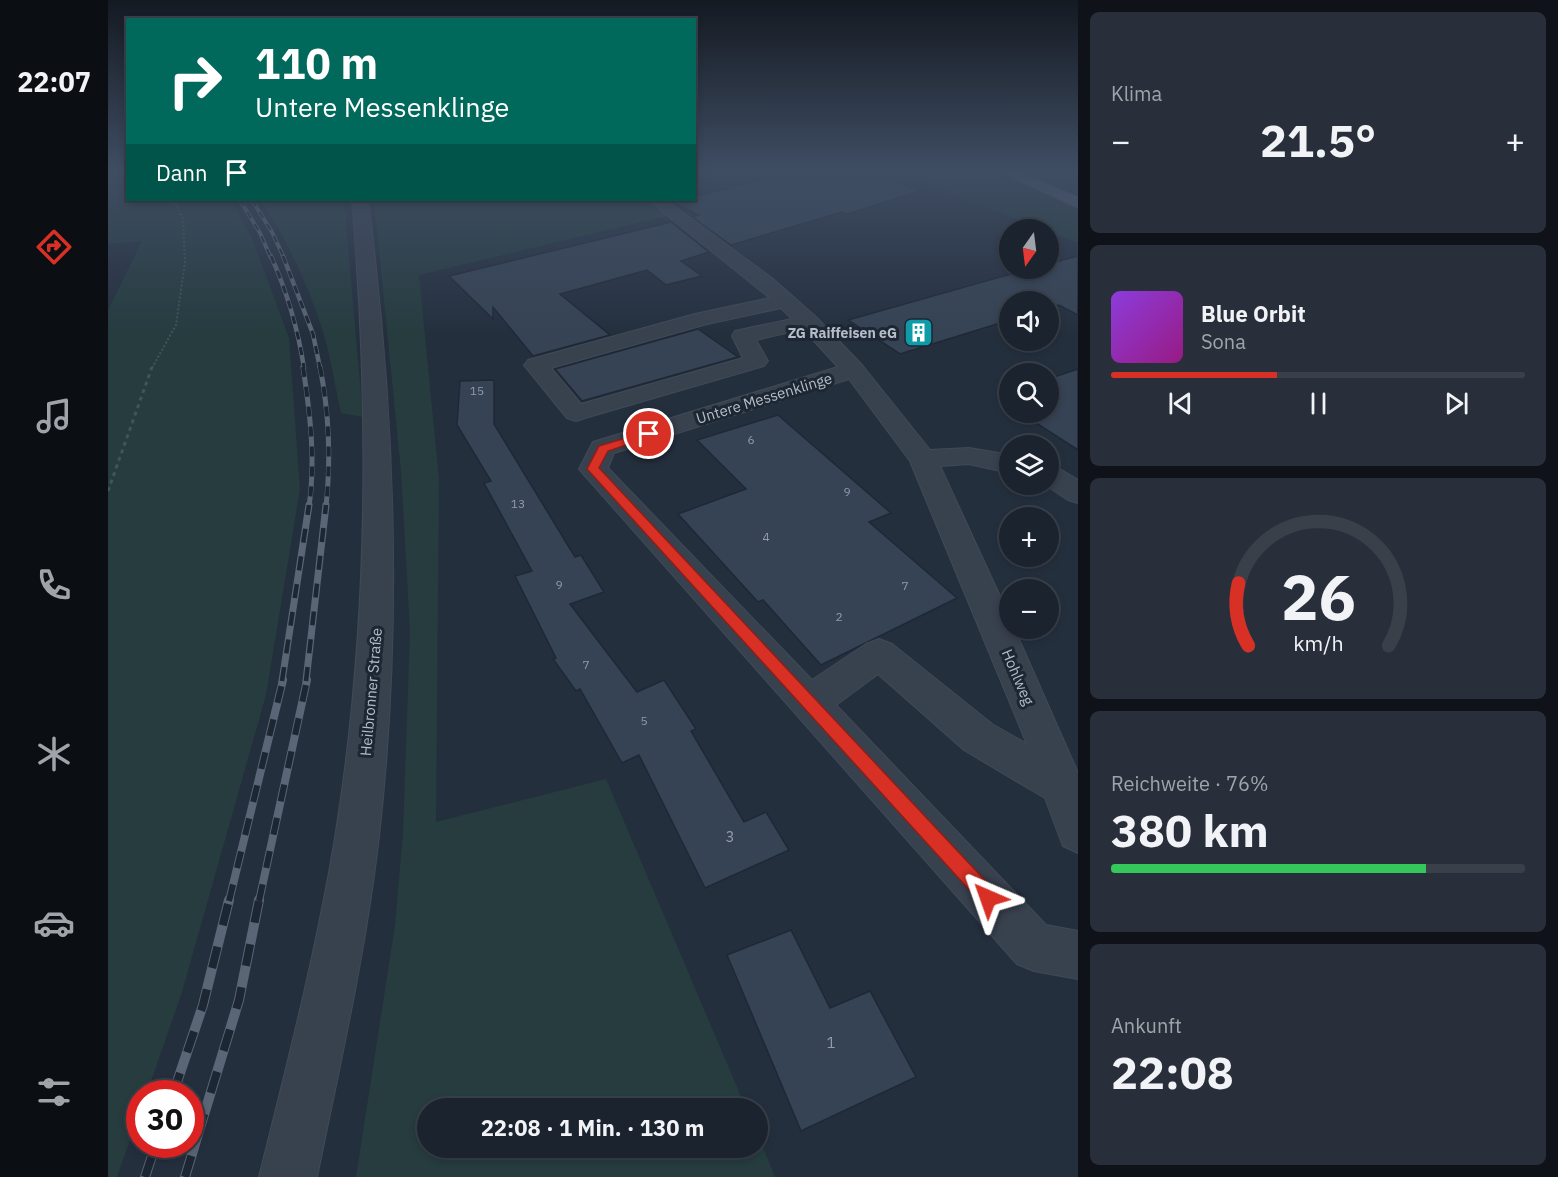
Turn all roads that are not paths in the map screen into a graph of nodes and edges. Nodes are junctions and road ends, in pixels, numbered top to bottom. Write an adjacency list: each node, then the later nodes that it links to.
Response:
1 (363, 224): 14 (street, Heilbronner Straße)
2 (688, 224): 3 (street, Hohlweg)
3 (785, 301): 4 (street, Hohlweg); 4 (street)
4 (808, 322): 5 (street, Hohlweg)
5 (854, 370): 6 (street, Hohlweg); 10 (street, Untere Messenklinge)
6 (923, 459): 7 (street); 11 (street, Hohlweg)
7 (999, 462)
8 (1059, 481): 9 (street)
9 (1078, 493)
10 (809, 703): 11 (street); 13 (street, Untere Messenklinge)
11 (1062, 785): 12 (street, Hohlweg)
12 (1078, 831)
13 (1078, 955)
14 (288, 1177)

